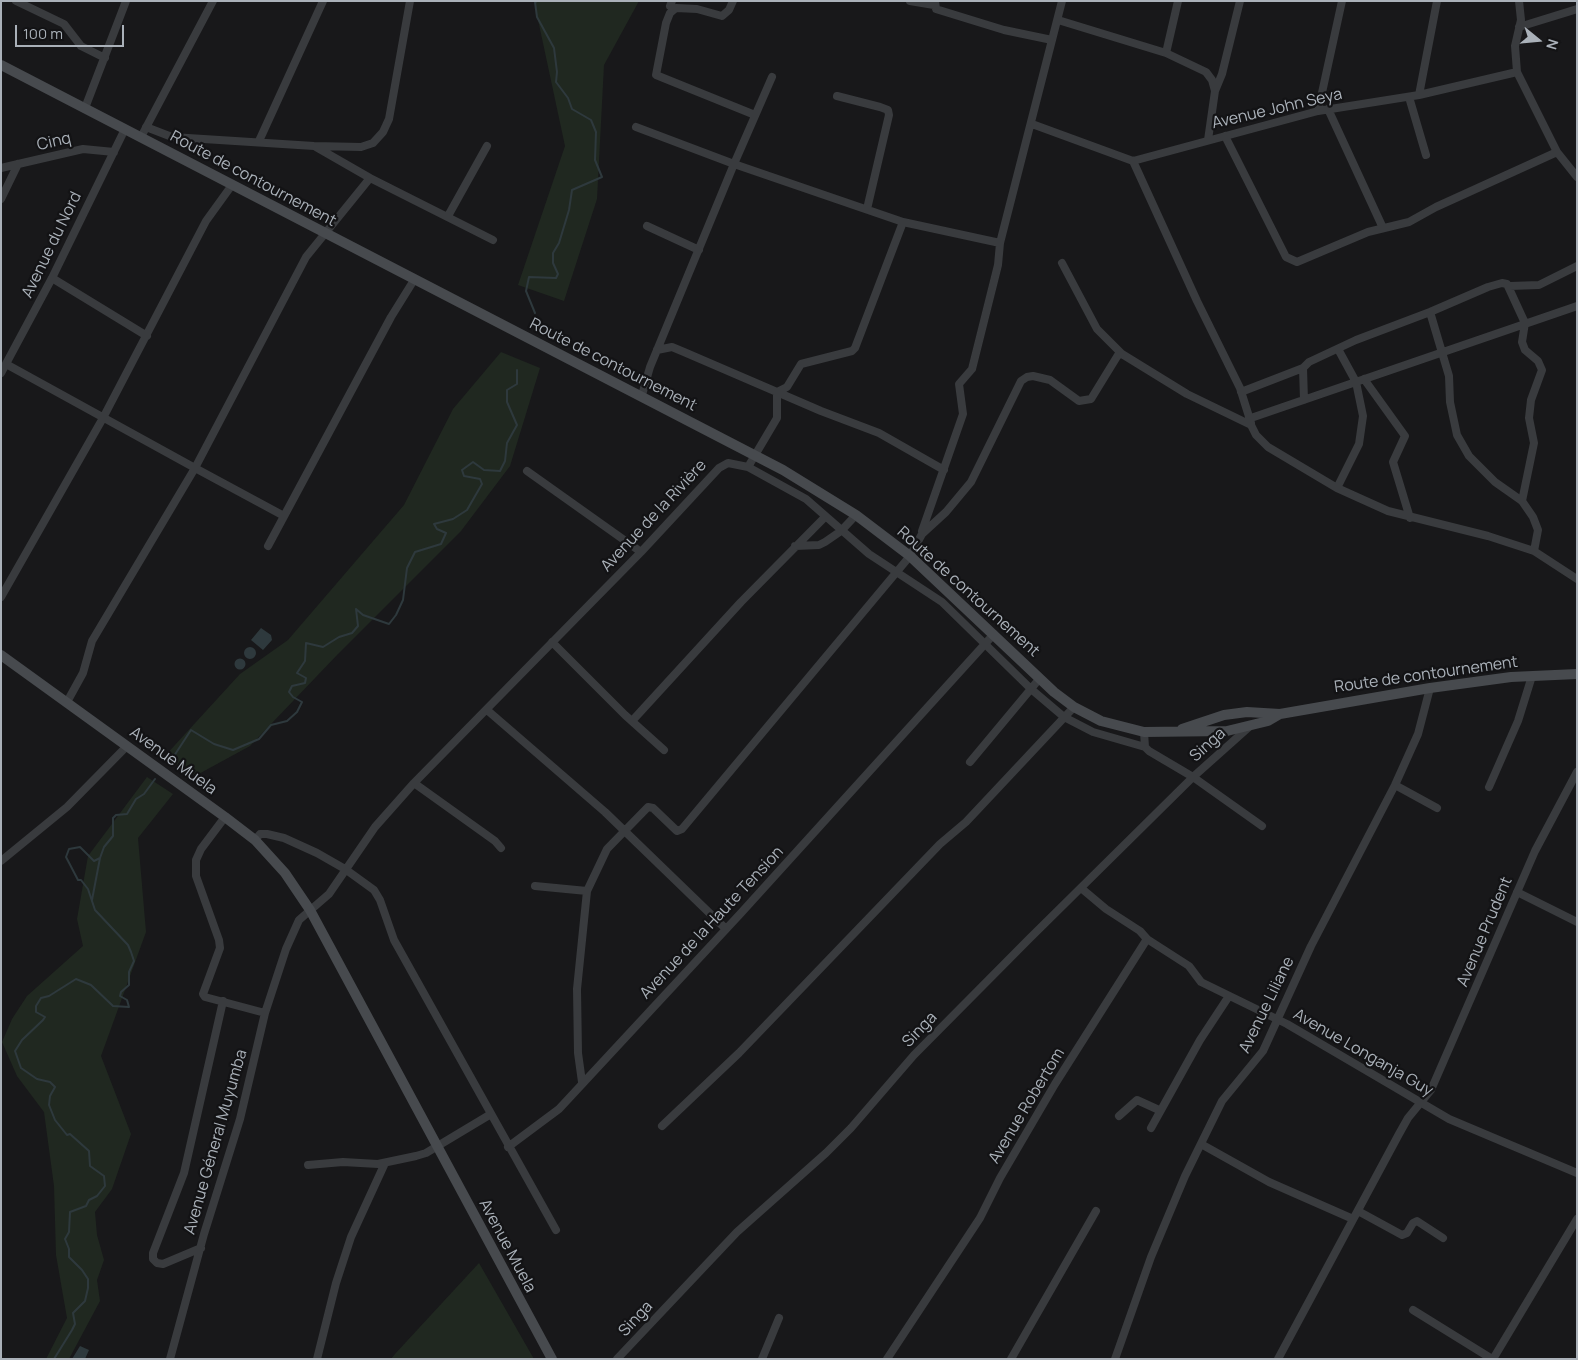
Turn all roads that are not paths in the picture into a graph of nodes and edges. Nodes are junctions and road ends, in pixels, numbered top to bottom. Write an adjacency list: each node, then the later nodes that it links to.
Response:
1 (16, 1): 20 (street)
2 (126, 1): 20 (street)
3 (213, 1): 33 (street)
4 (323, 1): 39 (street)
5 (410, 1): 40 (street)
6 (733, 1): 31 (street)
7 (910, 1): 14 (street)
8 (1062, 1): 16 (street)
9 (1178, 1): 19 (street)
10 (1240, 1): 24 (street)
11 (1342, 1): 30 (street)
12 (1437, 1): 25 (street)
13 (1519, 1): 17 (street)
14 (934, 3): 18 (street)
15 (1577, 9): 17 (street)
16 (1058, 20): 18 (street); 19 (street)
17 (1519, 26): 22 (street)
18 (1052, 40): 32 (street)
19 (1166, 53): 24 (street)
20 (104, 58): 28 (street)
21 (1, 65): 28 (street, Route de contournement)
22 (1518, 72): 25 (street, Avenue John Seya); 43 (street)
23 (772, 77): 31 (street)
24 (1214, 91): 38 (street)
25 (1419, 95): 27 (street, Avenue John Seya)
26 (838, 96): 54 (street)
27 (1409, 97): 29 (street, Avenue John Seya); 44 (street)
28 (85, 108): 35 (street, Route de contournement)
29 (1328, 109): 30 (street, Avenue John Seya); 58 (street)
30 (1318, 111): 36 (street, Avenue John Seya)
31 (755, 115): 47 (street)
32 (1032, 124): 46 (street); 61 (street)
33 (146, 127): 37 (street); 39 (street)
34 (636, 127): 47 (street)
35 (125, 129): 37 (street, Route de contournement); 42 (street, Avenue du Nord)
36 (1225, 136): 38 (street, Avenue John Seya); 58 (street)
37 (141, 137): 52 (street, Route de contournement)
38 (1208, 140): 46 (street, Avenue John Seya)
39 (259, 142): 40 (street)
40 (314, 146): 51 (street)
41 (487, 146): 55 (street)
42 (114, 152): 48 (street, Cinq); 65 (street, Avenue du Nord)
43 (1557, 152): 50 (street); 58 (street)
44 (1426, 155)
45 (1, 159): 48 (street)
46 (1133, 161): 81 (street)
47 (734, 164): 54 (street); 62 (street)
48 (15, 165): 49 (street, Cinq); 53 (street)
49 (1, 168)
50 (1577, 177)
51 (370, 178): 55 (street); 59 (street)
52 (232, 185): 59 (street, Route de contournement); 71 (street)
53 (1, 198)
54 (867, 209): 56 (street)
55 (448, 216): 60 (street)
56 (903, 222): 61 (street); 80 (street)
57 (647, 226): 62 (street)
58 (1383, 228)
59 (325, 233): 66 (street, Route de contournement); 88 (street)
60 (493, 240)
61 (1000, 243): 89 (street)
62 (699, 250): 73 (street)
63 (1062, 263): 75 (street)
64 (1577, 266): 67 (street)
65 (52, 278): 71 (street); 76 (street, Avenue du Nord)
66 (414, 280): 82 (street, Route de contournement); 94 (street)
67 (1510, 286): 69 (street); 70 (street)
68 (1577, 306): 70 (street)
69 (1430, 312): 72 (street); 74 (street)
70 (1525, 324): 74 (street); 92 (street)
71 (147, 336): 84 (street)
72 (1338, 349): 77 (street); 79 (street)
73 (658, 350): 80 (street); 82 (street)
74 (1441, 353): 79 (street); 92 (street)
75 (1122, 354): 85 (street); 98 (street)
76 (6, 364): 78 (street, Avenue du Nord); 84 (street)
77 (1303, 368): 81 (street); 83 (street)
78 (1, 373)
79 (1360, 380): 83 (street); 91 (street); 96 (street)
80 (777, 392): 86 (street); 89 (street)
81 (1241, 392): 85 (street)
82 (642, 395): 86 (street, Route de contournement)
83 (1304, 400): 85 (street)
84 (102, 418): 88 (street); 106 (street)
85 (1251, 422): 91 (street)
86 (756, 456): 87 (street); 93 (street, Route de contournement)
87 (748, 467): 95 (street); 102 (street, Avenue de la Rivière)
88 (194, 468): 94 (street); 116 (street)
89 (944, 470): 98 (street)
90 (527, 471): 102 (street)
91 (1337, 488): 96 (street)
92 (1522, 501): 101 (street)
93 (856, 515): 97 (street); 103 (street, Route de contournement)
94 (284, 516): 99 (street)
95 (826, 517): 97 (street); 100 (street)
96 (1410, 518): 101 (street)
97 (841, 531): 100 (street); 104 (street)
98 (922, 534): 103 (street)
99 (268, 546)
100 (795, 546): 121 (street)
101 (1534, 551): 105 (street)
102 (641, 552): 108 (street, Avenue de la Rivière)
103 (910, 556): 104 (street); 107 (street, Route de contournement)
104 (898, 571): 109 (street); 137 (street)
105 (1577, 579)
106 (1, 597)
107 (994, 634): 109 (street, Avenue de la Haute Tension); 113 (street, Route de contournement)
108 (552, 642): 118 (street, Avenue de la Rivière); 121 (street)
109 (984, 644): 115 (street); 148 (street, Avenue de la Haute Tension)
110 (4, 660): 116 (street, Avenue Muela)
111 (1577, 674): 112 (street, Route de contournement)
112 (1532, 676): 114 (street, Route de contournement); 133 (street)
113 (1040, 678): 115 (street); 117 (street, Route de contournement)
114 (1430, 688): 119 (street, Route de contournement); 132 (street, Avenue Liliane)
115 (1031, 689): 120 (street); 128 (street)
116 (67, 702): 125 (street, Avenue Muela)
117 (1074, 707): 120 (street); 123 (street, Route de contournement)
118 (487, 710): 131 (street, Avenue de la Rivière); 137 (street)
119 (1280, 714): 122 (street, Route de contournement); 124 (street, Route de contournement)
120 (1064, 717): 126 (street); 159 (street)
121 (632, 721): 127 (street)
122 (1249, 727): 124 (street, Route de contournement); 130 (street, Singa)
123 (1144, 732): 124 (street, Route de contournement); 126 (street)
124 (1174, 732)
125 (127, 746): 135 (street, Avenue Muela); 140 (street)
126 (1145, 747): 130 (street)
127 (664, 750)
128 (970, 762)
129 (1577, 772): 145 (street, Avenue Prudent)
130 (1193, 777): 136 (street); 143 (street, Singa)
131 (414, 783): 139 (street); 141 (street, Avenue de la Rivière)
132 (1395, 785): 134 (street); 153 (street, Avenue Liliane)
133 (1489, 787)
134 (1438, 808)
135 (225, 817): 138 (street, Avenue Muela); 151 (street)
136 (1262, 826)
137 (625, 830): 144 (street); 148 (street)
138 (255, 840): 141 (street); 146 (street, Avenue Muela)
139 (501, 848)
140 (1, 861)
141 (345, 869): 146 (street, Avenue de la Rivière); 157 (street)
142 (535, 886): 144 (street)
143 (1081, 888): 149 (street); 179 (street, Singa)
144 (587, 891): 154 (street)
145 (1517, 892): 147 (street); 155 (street, Avenue Prudent)
146 (310, 910): 152 (street, Avenue Géneral Muyumba); 162 (street, Avenue Muela)
147 (1577, 922)
148 (726, 929): 154 (street, Avenue de la Haute Tension)
149 (1147, 939): 150 (street, Avenue Longanja Guy); 181 (street, Avenue Robertom)
150 (1229, 996): 153 (street, Avenue Longanja Guy); 156 (street)
151 (223, 1001): 152 (street); 173 (street)
152 (265, 1013): 173 (street, Avenue Géneral Muyumba)
153 (1278, 1020): 155 (street, Avenue Longanja Guy); 161 (street, Avenue Liliane)
154 (582, 1082): 163 (street, Avenue de la Haute Tension)
155 (1420, 1102): 166 (street, Avenue Longanja Guy); 168 (street, Avenue Prudent)
156 (1159, 1110): 158 (street); 160 (street)
157 (491, 1114): 162 (street); 163 (street)
158 (1119, 1116)
159 (662, 1126)
160 (1151, 1128)
161 (1201, 1144): 169 (street); 183 (street, Avenue Liliane)
162 (437, 1147): 164 (street); 178 (street, Avenue Muela)
163 (508, 1147): 171 (street)
164 (385, 1163): 165 (street); 177 (street)
165 (308, 1165)
166 (1577, 1173)
167 (1096, 1211): 182 (street)
168 (1358, 1211): 169 (street, Avenue Prudent); 172 (street)
169 (1353, 1219): 184 (street, Avenue Prudent)
170 (1577, 1219): 185 (street)
171 (556, 1230)
172 (1443, 1238)
173 (201, 1248): 176 (street, Avenue Géneral Muyumba)
174 (1413, 1310): 185 (street)
175 (780, 1318): 180 (street)
176 (170, 1359)
177 (317, 1359)
178 (552, 1359)
179 (617, 1359)
180 (762, 1359)
181 (887, 1359)
182 (1011, 1359)
183 (1115, 1359)
184 (1278, 1359)
185 (1492, 1359)

